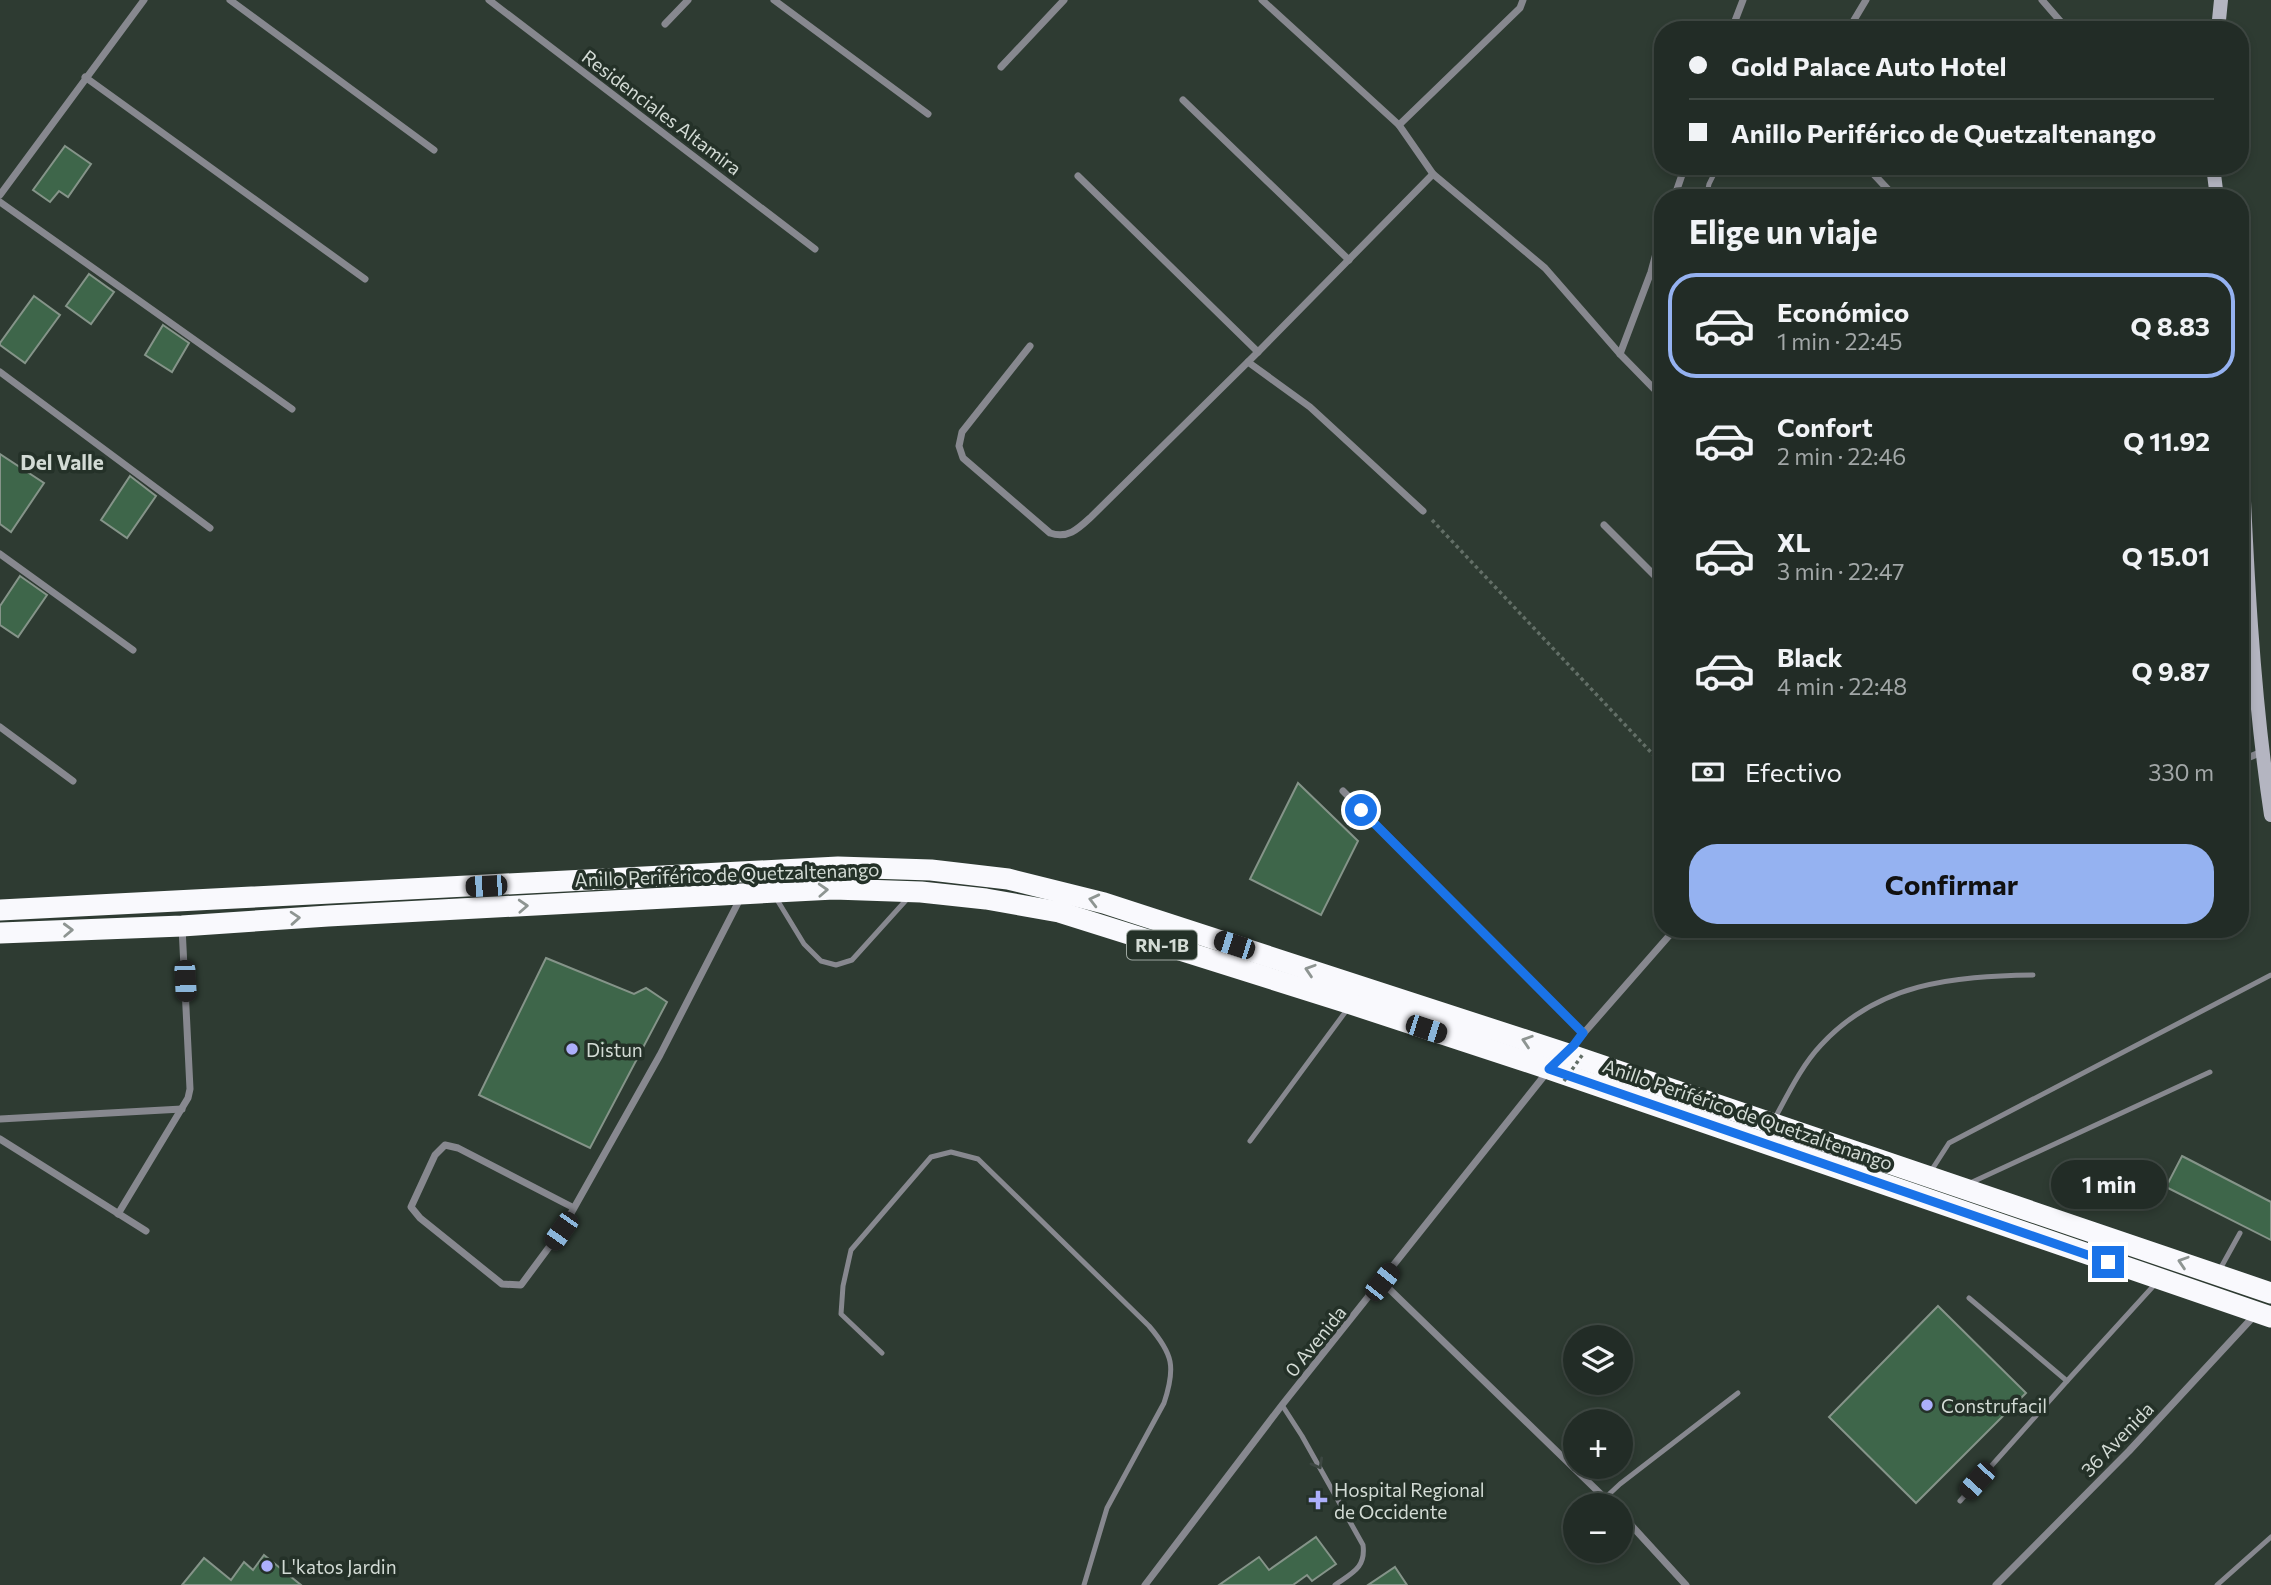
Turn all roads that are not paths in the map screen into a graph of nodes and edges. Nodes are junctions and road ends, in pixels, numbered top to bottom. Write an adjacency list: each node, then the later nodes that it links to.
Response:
1 (144, 0): 19 (street)
2 (230, 0): 23 (street)
3 (489, 0): 30 (street, Residenciales Altamira)
4 (688, 0): 17 (street)
5 (774, 0): 21 (street)
6 (1064, 0): 18 (street)
7 (1262, 0): 22 (street)
8 (1522, 0): 22 (street)
9 (1743, 0): 13 (street)
10 (1866, 0): 14 (street)
11 (2042, 0): 15 (street)
12 (2221, 0): 16 (street)
13 (1736, 21)
14 (1853, 21)
15 (2060, 21)
16 (2219, 21)
17 (665, 24)
18 (1001, 67)
19 (85, 77): 28 (street); 33 (street)
20 (1183, 100): 31 (street)
21 (928, 114)
22 (1399, 125): 24 (street)
23 (434, 150)
24 (1433, 174): 31 (street); 36 (street)
25 (1874, 175): 27 (street)
26 (1078, 176): 35 (street)
27 (1888, 189)
28 (0, 195)
29 (0, 202): 40 (street)
30 (816, 249)
31 (1349, 260): 35 (street)
32 (1654, 261): 36 (street)
33 (365, 279)
34 (1030, 346): 37 (street)
35 (1258, 352): 37 (street)
36 (1620, 354): 39 (street)
37 (1248, 362): 41 (street)
38 (0, 372): 43 (street)
39 (1654, 389)
40 (292, 410)
41 (1423, 511)
42 (1604, 525): 45 (street)
43 (210, 528)
44 (0, 554): 47 (street)
45 (1654, 575)
46 (2249, 608): 49 (street)
47 (133, 650)
48 (0, 727): 51 (street)
49 (2262, 752): 50 (street); 53 (street)
50 (2249, 757)
51 (74, 781)
52 (1343, 791): 65 (street)
53 (2270, 799): 54 (street)
54 (2271, 815)
55 (914, 891): 56 (highway, Anillo Periférico de Quetzaltenango / RN-1B, one-way to 55); 56 (lane); 64 (highway, Anillo Periférico de Quetzaltenango / RN-1B)
56 (772, 892): 57 (highway, Anillo Periférico de Quetzaltenango / RN-1B)
57 (743, 894): 59 (highway, Anillo Periférico de Quetzaltenango / RN-1B, one-way to 57); 76 (street)
58 (0, 910): 66 (highway, Anillo Periférico de Quetzaltenango / RN-1B, one-way to 58)
59 (182, 926): 60 (highway, Anillo Periférico de Quetzaltenango / RN-1B, one-way to 59); 69 (street)
60 (0, 933)
61 (1667, 938): 65 (street, 0 Avenida)
62 (2033, 975): 71 (lane)
63 (2271, 975): 74 (lane)
64 (1351, 1004): 68 (highway, Anillo Periférico de Quetzaltenango / RN-1B); 73 (lane)
65 (1583, 1033): 66 (street, 0 Avenida)
66 (1574, 1054): 68 (street, 0 Avenida); 71 (highway, Anillo Periférico de Quetzaltenango / RN-1B)
67 (2210, 1072): 75 (lane)
68 (1557, 1075): 81 (highway, Anillo Periférico de Quetzaltenango / RN-1B); 82 (street, 0 Avenida)
69 (181, 1109): 70 (street); 77 (street)
70 (0, 1119)
71 (1772, 1124): 74 (highway, Anillo Periférico de Quetzaltenango / RN-1B)
72 (0, 1139): 77 (street)
73 (1250, 1141)
74 (1926, 1177): 75 (highway, Anillo Periférico de Quetzaltenango / RN-1B)
75 (1959, 1188): 80 (highway, Anillo Periférico de Quetzaltenango / RN-1B, one-way to 75)
76 (575, 1208): 76 (street)
77 (118, 1214): 78 (street)
78 (146, 1231)
79 (2240, 1233): 80 (lane)
80 (2218, 1273): 83 (highway, Anillo Periférico de Quetzaltenango / RN-1B)
81 (2159, 1280): 85 (highway, Anillo Periférico de Quetzaltenango / RN-1B); 87 (lane)
82 (1382, 1282): 89 (street, 0 Avenida); 90 (street)
83 (2271, 1293)
84 (1969, 1297): 87 (lane)
85 (2264, 1315): 99 (street, 36 Avenida)
86 (882, 1353): 95 (lane)
87 (2067, 1381): 92 (lane)
88 (1738, 1393): 91 (lane)
89 (1282, 1405): 96 (street, 0 Avenida); 97 (lane, one-way to 97)
90 (1600, 1493)
91 (1610, 1493)
92 (1960, 1501)
93 (1633, 1527): 98 (street)
94 (2271, 1537): 100 (lane)
95 (1084, 1585)
96 (1145, 1585)
97 (1335, 1585)
98 (1686, 1585)
99 (1996, 1585)
100 (2217, 1585)

